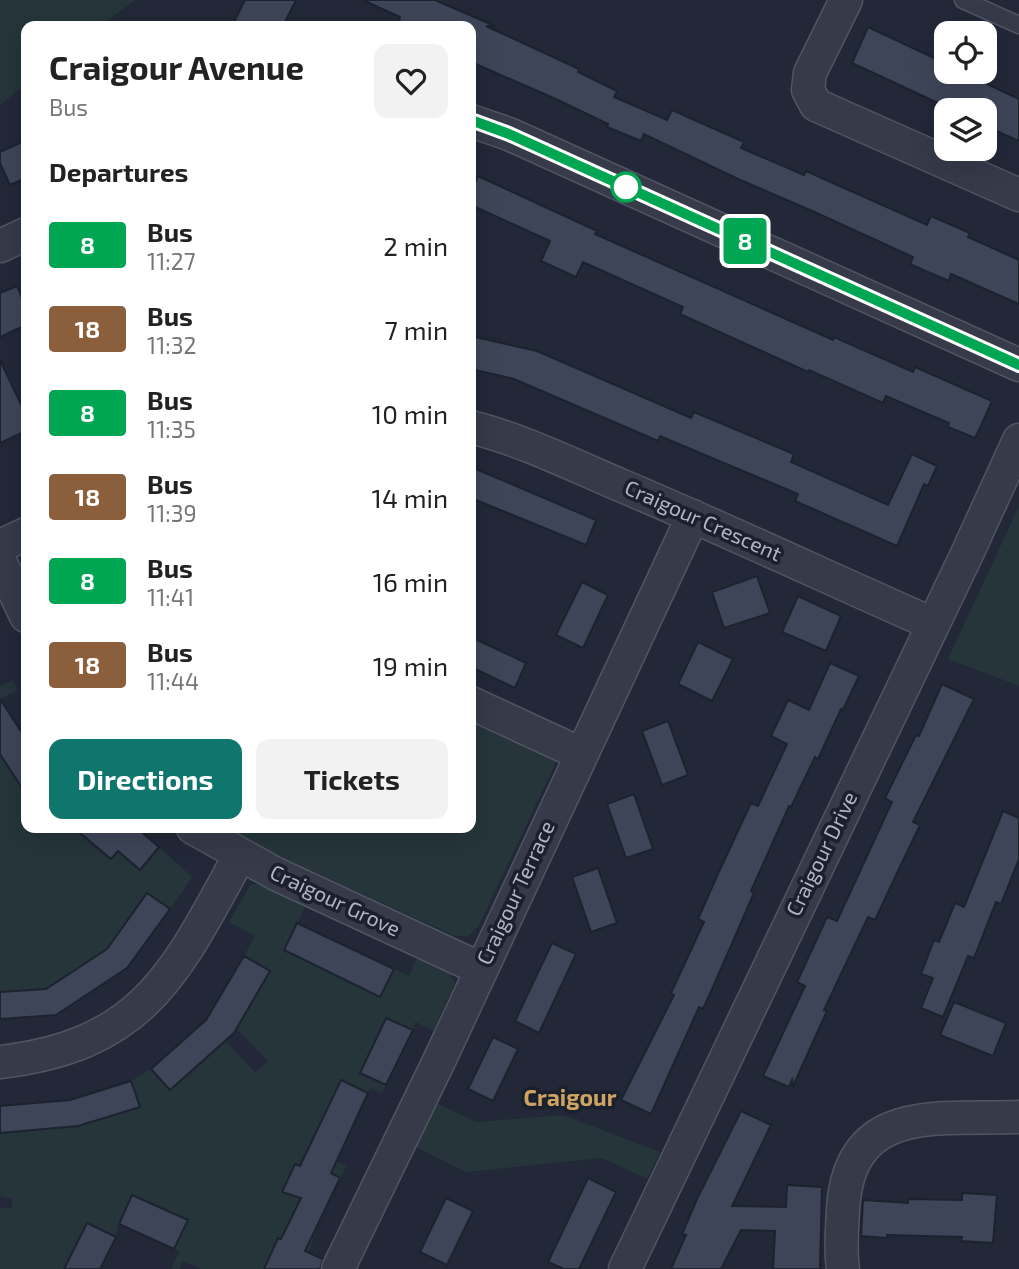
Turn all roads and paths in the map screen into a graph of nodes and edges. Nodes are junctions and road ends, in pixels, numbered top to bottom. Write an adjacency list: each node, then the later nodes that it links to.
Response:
1 (846, 0): 6 (street)
2 (963, 0): 3 (lane)
3 (1001, 7): 4 (lane)
4 (1019, 25)
5 (476, 123): 9 (street)
6 (1019, 195)
7 (21, 236): 8 (street)
8 (0, 246)
9 (1019, 365)
10 (476, 428): 12 (street, Craigour Crescent)
11 (1019, 440): 17 (street, Craigour Drive)
12 (693, 516): 17 (street, Craigour Crescent); 19 (street, Craigour Terrace)
13 (21, 536): 14 (street)
14 (0, 546)
15 (0, 561): 16 (street)
16 (21, 605)
17 (933, 624): 26 (street, Craigour Drive)
18 (476, 705): 19 (street)
19 (581, 754): 22 (street, Craigour Terrace)
20 (202, 833): 21 (street, Craigour Grove)
21 (240, 855): 22 (street, Craigour Grove); 23 (street)
22 (481, 969): 25 (street, Craigour Terrace)
23 (0, 1062)
24 (1019, 1117): 27 (street)
25 (338, 1269)
26 (625, 1269)
27 (843, 1269)

